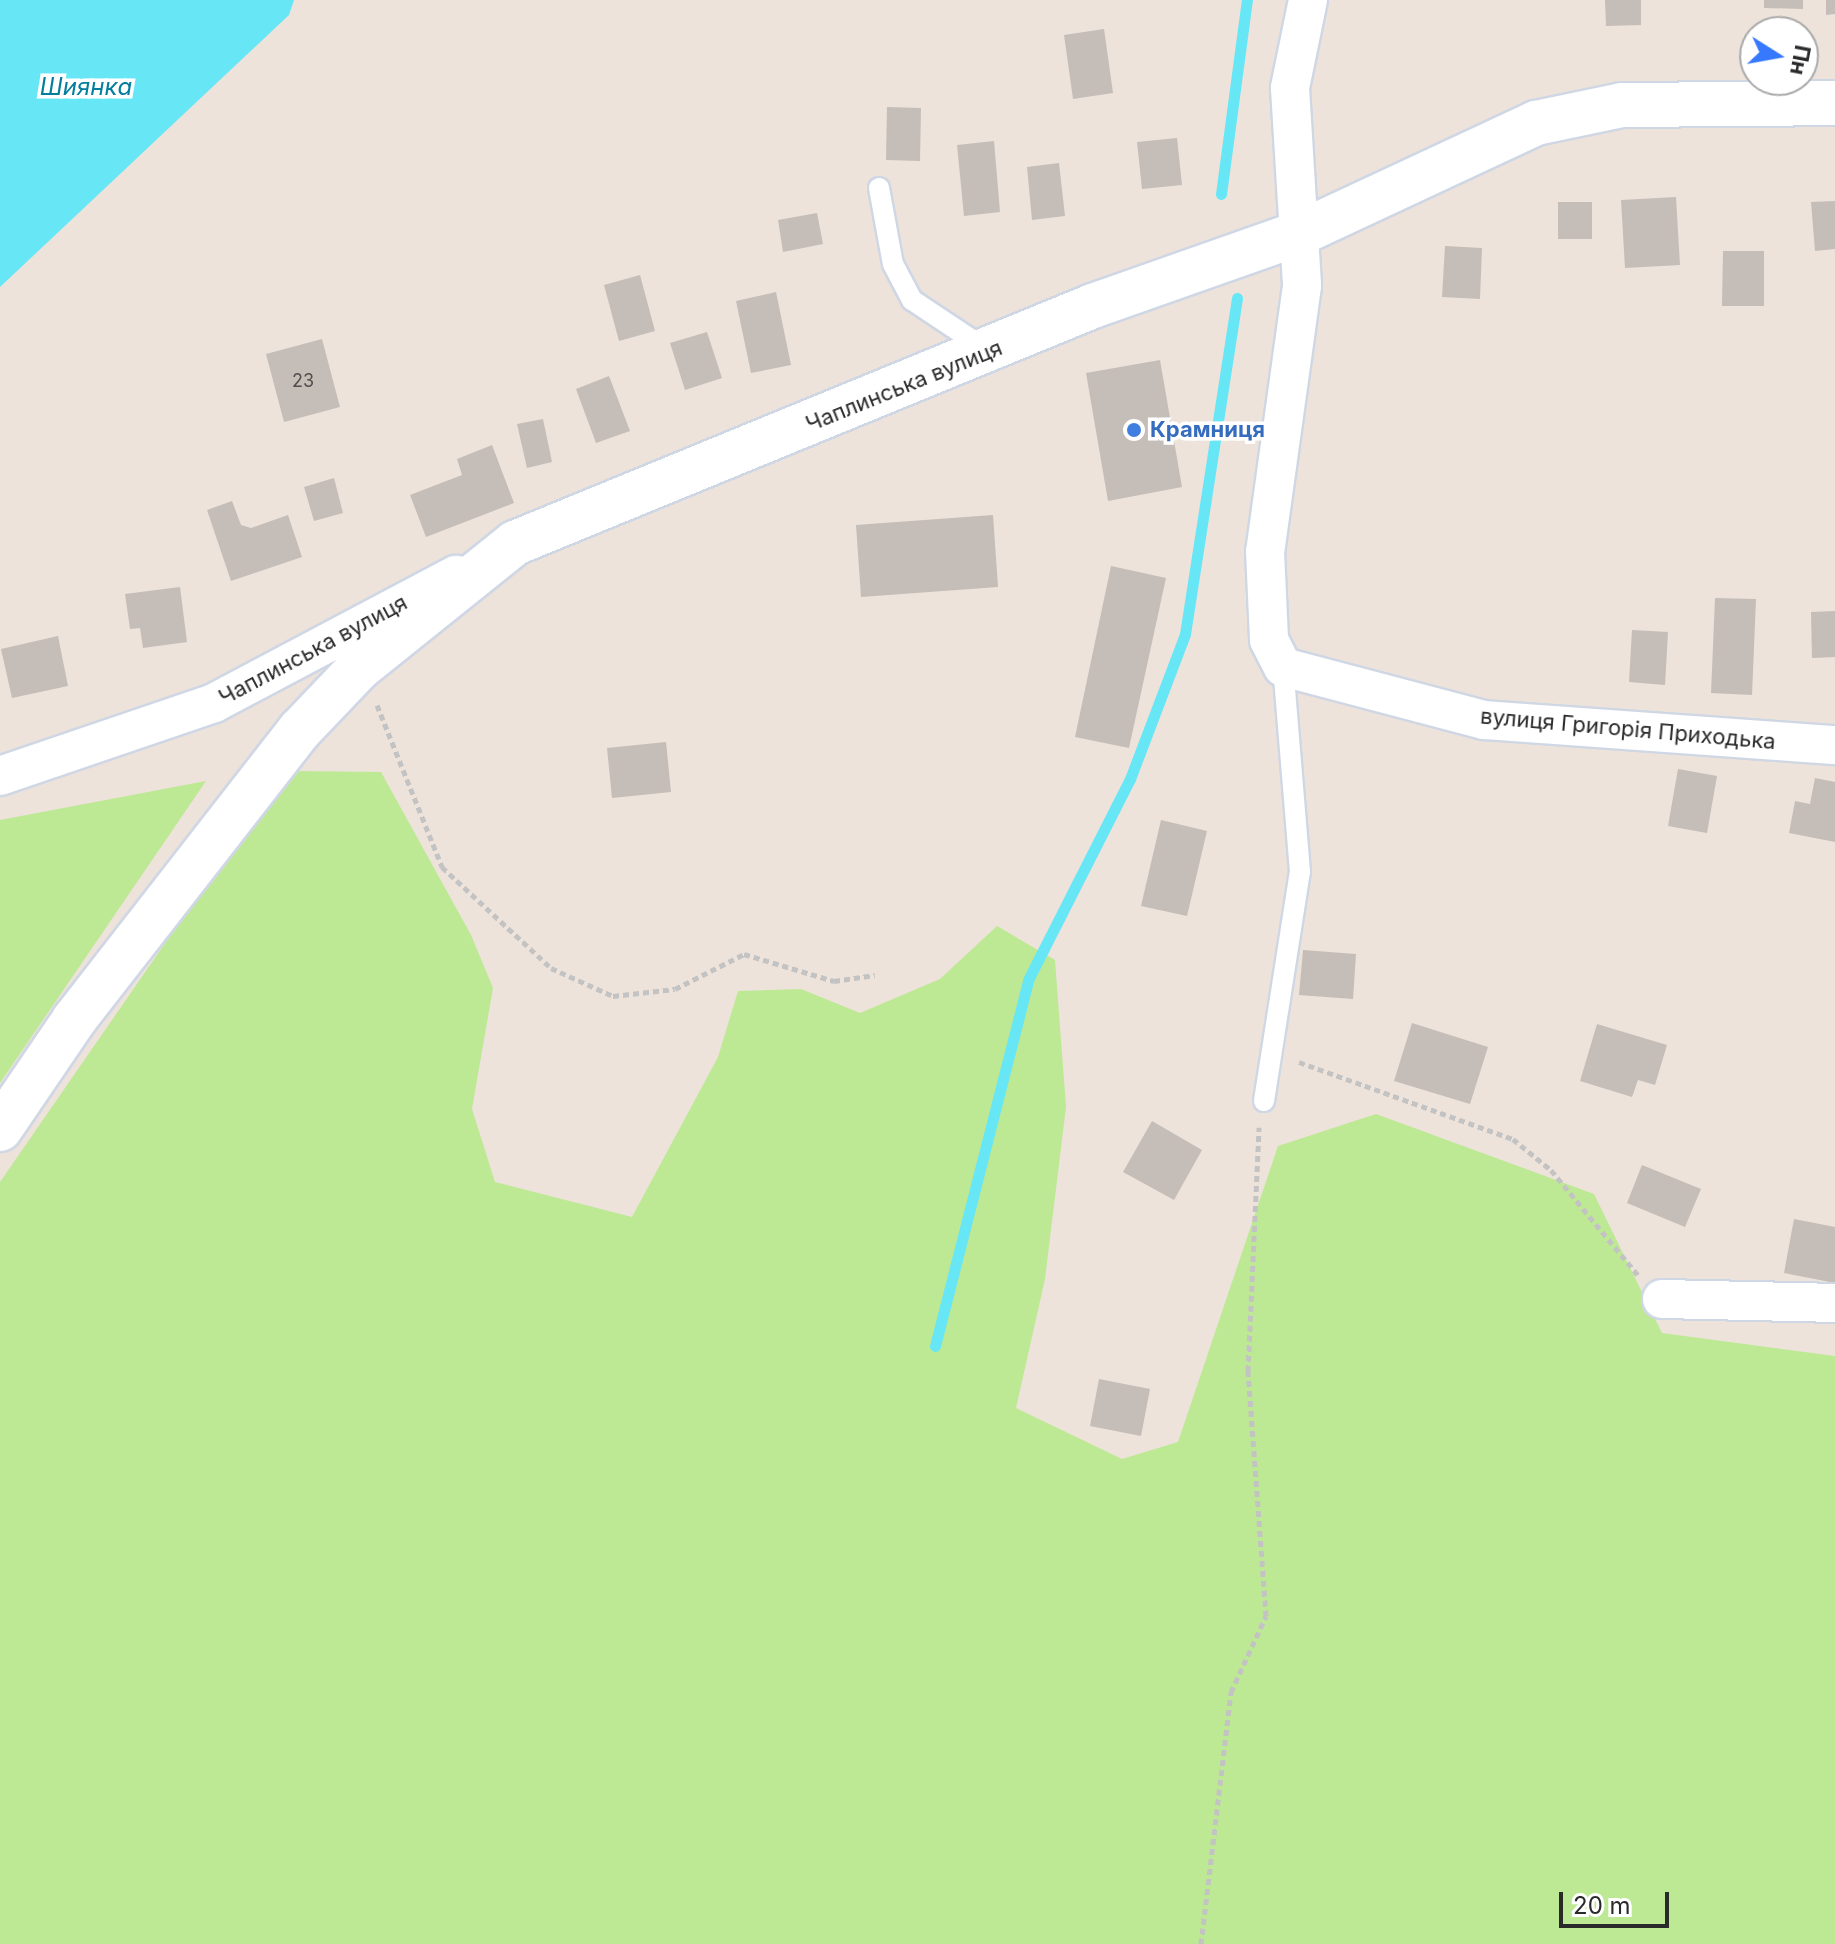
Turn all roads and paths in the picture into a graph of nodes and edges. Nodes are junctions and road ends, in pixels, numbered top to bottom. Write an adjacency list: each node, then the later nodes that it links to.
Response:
1 (1308, 0): 4 (street)
2 (1835, 103): 4 (street, Чаплинська вулиця)
3 (879, 188): 5 (lane)
4 (1298, 234): 5 (street, Чаплинська вулиця); 7 (street)
5 (990, 352): 6 (street, Чаплинська вулиця)
6 (515, 543): 8 (street); 10 (street, Чаплинська вулиця)
7 (1283, 667): 9 (street, вулиця Григорія Приходька); 12 (lane)
8 (359, 668): 11 (path); 14 (street)
9 (1835, 745)
10 (0, 776)
11 (875, 975)
12 (1270, 1056): 13 (lane); 15 (path)
13 (1264, 1101): 17 (path)
14 (0, 1129)
15 (1662, 1299): 16 (street)
16 (1835, 1303)
17 (1201, 1944)

